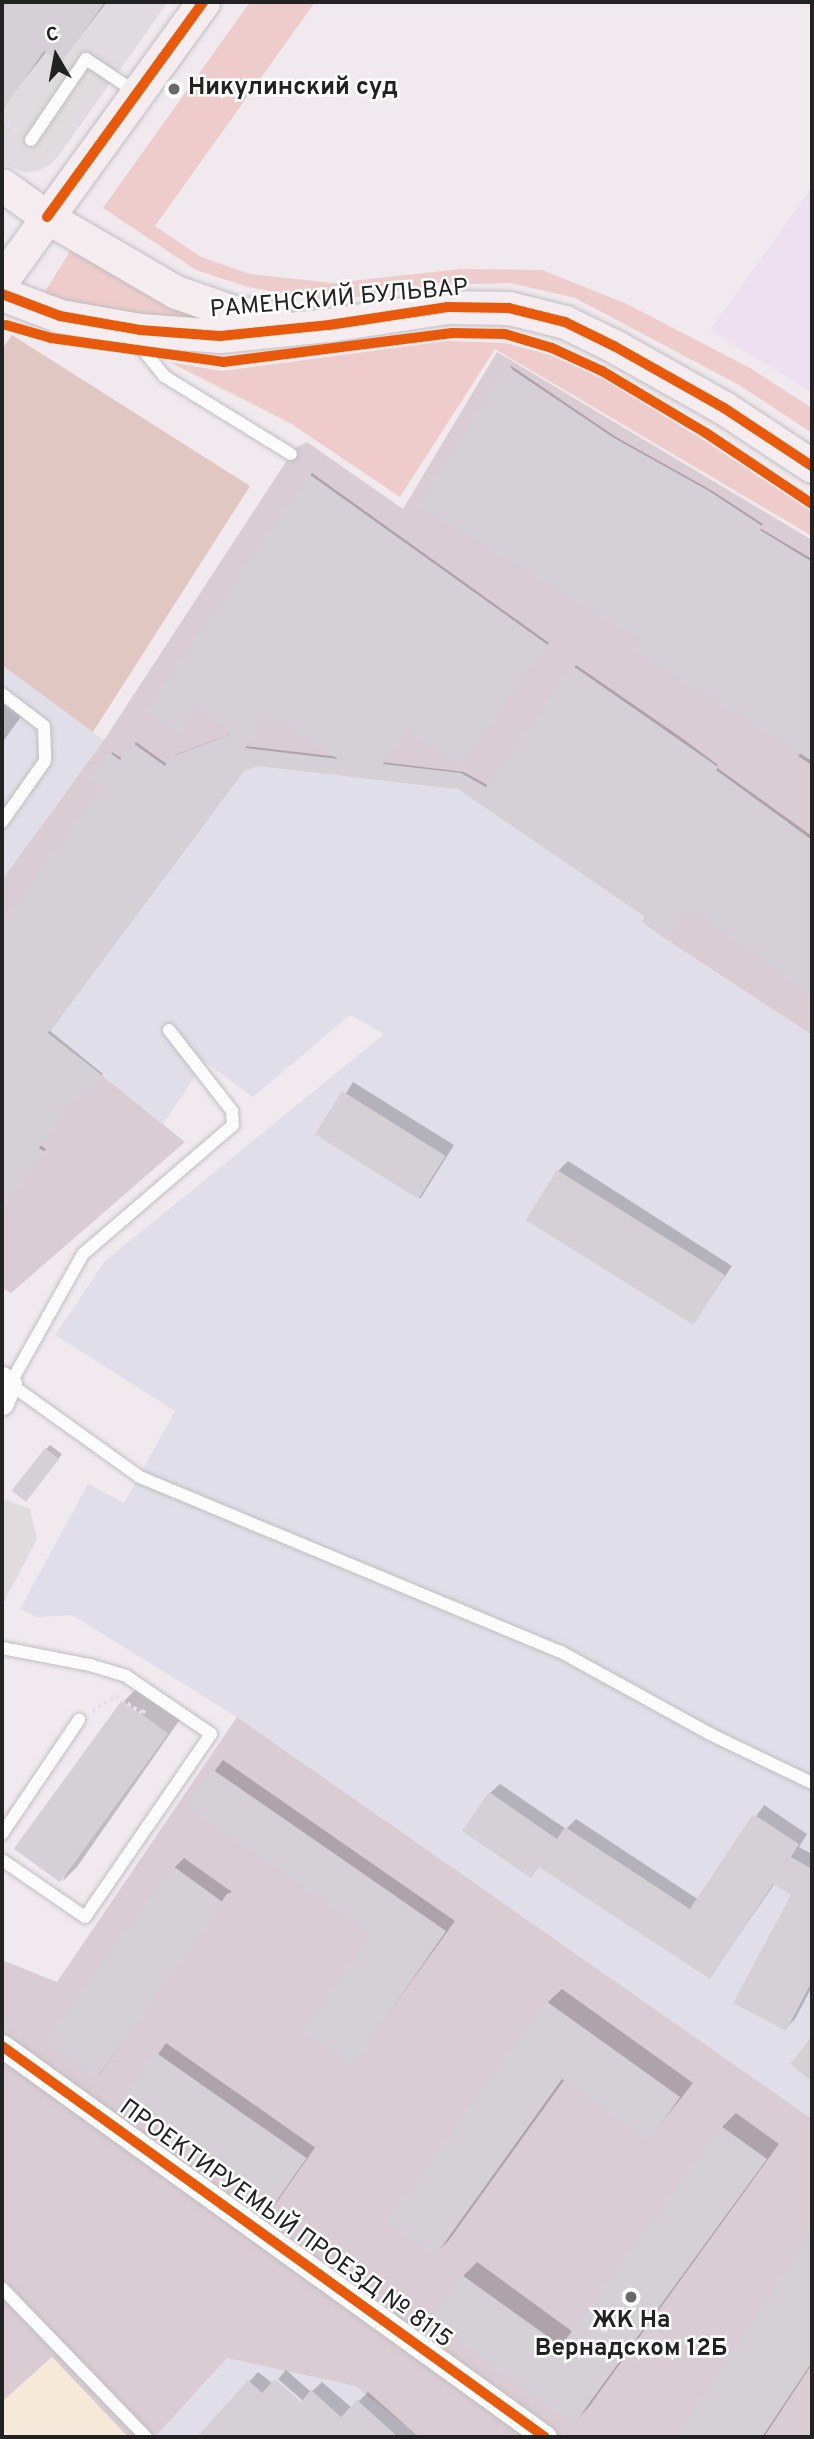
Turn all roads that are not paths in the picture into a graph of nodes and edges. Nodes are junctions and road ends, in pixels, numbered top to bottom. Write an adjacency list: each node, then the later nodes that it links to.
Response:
1 (203, 2): 2 (street)
2 (137, 93): 3 (lane); 5 (street)
3 (31, 140)
4 (2, 185): 5 (street, РАМЕНСКИЙ БУЛЬВАР)
5 (47, 217): 6 (street); 8 (street, РАМЕНСКИЙ БУЛЬВАР)
6 (2, 280)
7 (2, 294): 9 (street, РАМЕНСКИЙ БУЛЬВАР)
8 (329, 325): 9 (street, РАМЕНСКИЙ БУЛЬВАР); 11 (street, РАМЕНСКИЙ БУЛЬВАР)
9 (140, 330): 10 (lane)
10 (292, 454)
11 (812, 466)
12 (2, 694): 13 (lane)
13 (2, 822)
14 (169, 1030): 15 (lane)
15 (4, 1389): 18 (lane)
16 (2, 1648): 20 (lane)
17 (79, 1720): 19 (lane)
18 (812, 1783)
19 (2, 1835)
20 (2, 1860)
21 (2, 2046): 24 (street, ПРОЕКТИРУЕМЫЙ ПРОЕЗД № 8115)
22 (2, 2288): 23 (lane)
23 (146, 2437)
24 (545, 2437)

